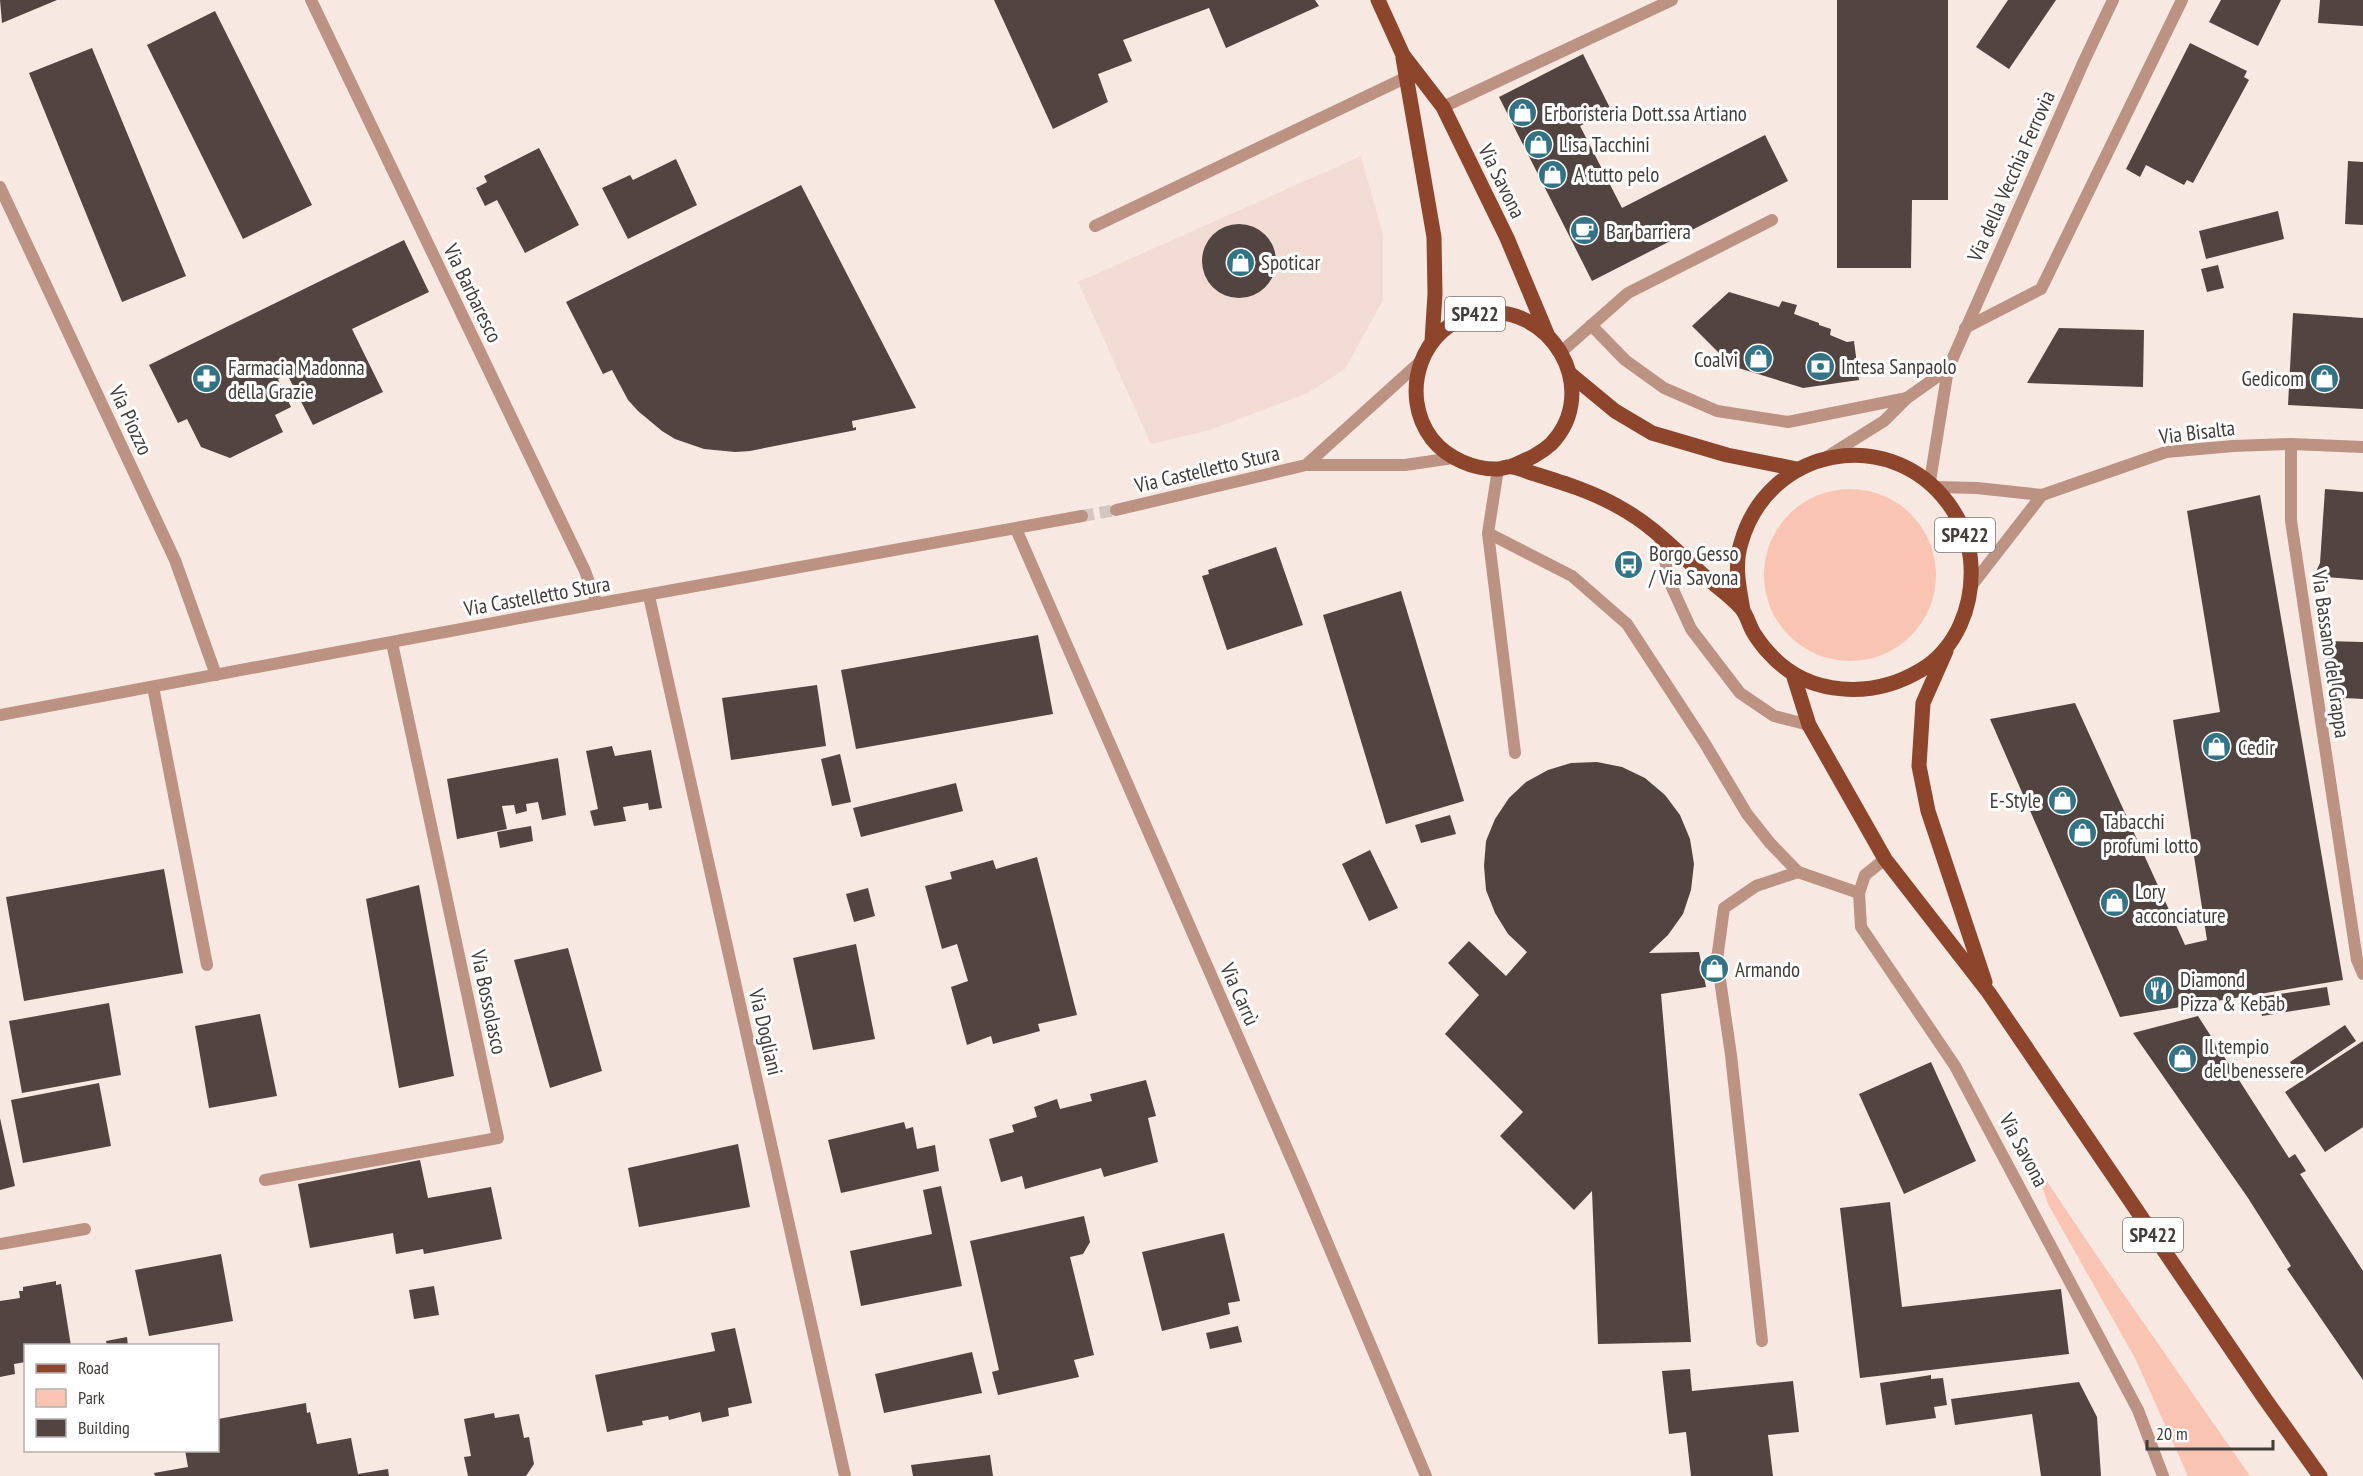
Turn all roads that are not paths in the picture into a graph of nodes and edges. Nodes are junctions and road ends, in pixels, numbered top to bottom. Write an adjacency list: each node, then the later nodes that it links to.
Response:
1 (311, 0): 37 (street, Via Barbaresco)
2 (1377, 0): 6 (main road, Via Savona / SP422)
3 (1671, 0): 8 (street)
4 (2113, 0): 13 (street, Via della Vecchia Ferrovia)
5 (2182, 0): 13 (street)
6 (1403, 55): 7 (main road, Via Savona / SP422); 8 (main road, Via Savona / SP422)
7 (1407, 77): 11 (street); 15 (main road, Via Savona / SP422)
8 (1443, 107): 14 (main road, Via Savona / SP422)
9 (0, 187): 42 (street, Via Piozzo)
10 (1772, 220): 12 (street)
11 (1095, 226)
12 (1590, 325): 16 (street); 20 (street)
13 (1965, 328): 18 (street, Via della Vecchia Ferrovia)
14 (1547, 334): 15 (main road, SP422); 16 (main road, SP422)
15 (1432, 341): 17 (main road, SP422)
16 (1561, 352): 19 (main road, SP422)
17 (1420, 362): 23 (main road, SP422); 25 (street, Via Castelletto Stura)
18 (1948, 369): 20 (street); 28 (street, Via della Vecchia Ferrovia)
19 (1569, 373): 26 (main road, SP422); 27 (main road, SP422)
20 (1907, 398): 24 (street)
21 (2291, 444): 22 (street, Via Bisalta); 29 (street, Via Bisalta); 51 (street, Via Bassano del Grappa)
22 (2363, 447)
23 (1453, 458): 25 (street, Via Castelletto Stura); 26 (main road, SP422)
24 (1824, 458): 27 (main road, SP422); 28 (main road, SP422)
25 (1306, 465): 30 (street, Via Castelletto Stura)
26 (1505, 467): 33 (street); 34 (main road, SP422)
27 (1797, 469): 38 (main road, SP422)
28 (1933, 484): 29 (street, Via Bisalta); 35 (main road, SP422)
29 (2042, 495): 35 (street)
30 (1116, 510)
31 (1082, 516): 32 (street, Via Castelletto Stura)
32 (1016, 529): 36 (street, Via Castelletto Stura); 58 (street, Via Carrù)
33 (1488, 533): 46 (street); 48 (street)
34 (1659, 534): 38 (main road, SP422); 45 (street)
35 (1972, 585): 40 (main road, SP422)
36 (649, 596): 37 (street, Via Castelletto Stura); 57 (street, Via Dogliani)
37 (597, 604): 39 (street, Via Castelletto Stura)
38 (1743, 610): 41 (main road, SP422)
39 (392, 643): 42 (street, Via Castelletto Stura); 53 (street, Via Bossolasco)
40 (1949, 644): 41 (main road, SP422); 52 (main road, SP422)
41 (1793, 674): 45 (main road, SP422)
42 (216, 675): 43 (street, Via Castelletto Stura)
43 (153, 687): 44 (street, Via Castelletto Stura); 50 (street)
44 (0, 715)
45 (1809, 725): 47 (main road, SP422)
46 (1515, 753)
47 (1885, 860): 49 (street); 52 (main road, SP422)
48 (1798, 872): 49 (street); 56 (street)
49 (1859, 893): 59 (street, Via Savona)
50 (207, 965)
51 (2363, 974)
52 (1989, 993): 60 (main road, SP422)
53 (265, 1180)
54 (85, 1229): 55 (street)
55 (0, 1244)
56 (1762, 1341)
57 (844, 1476)
58 (1426, 1476)
59 (2163, 1476)
60 (2320, 1476)

